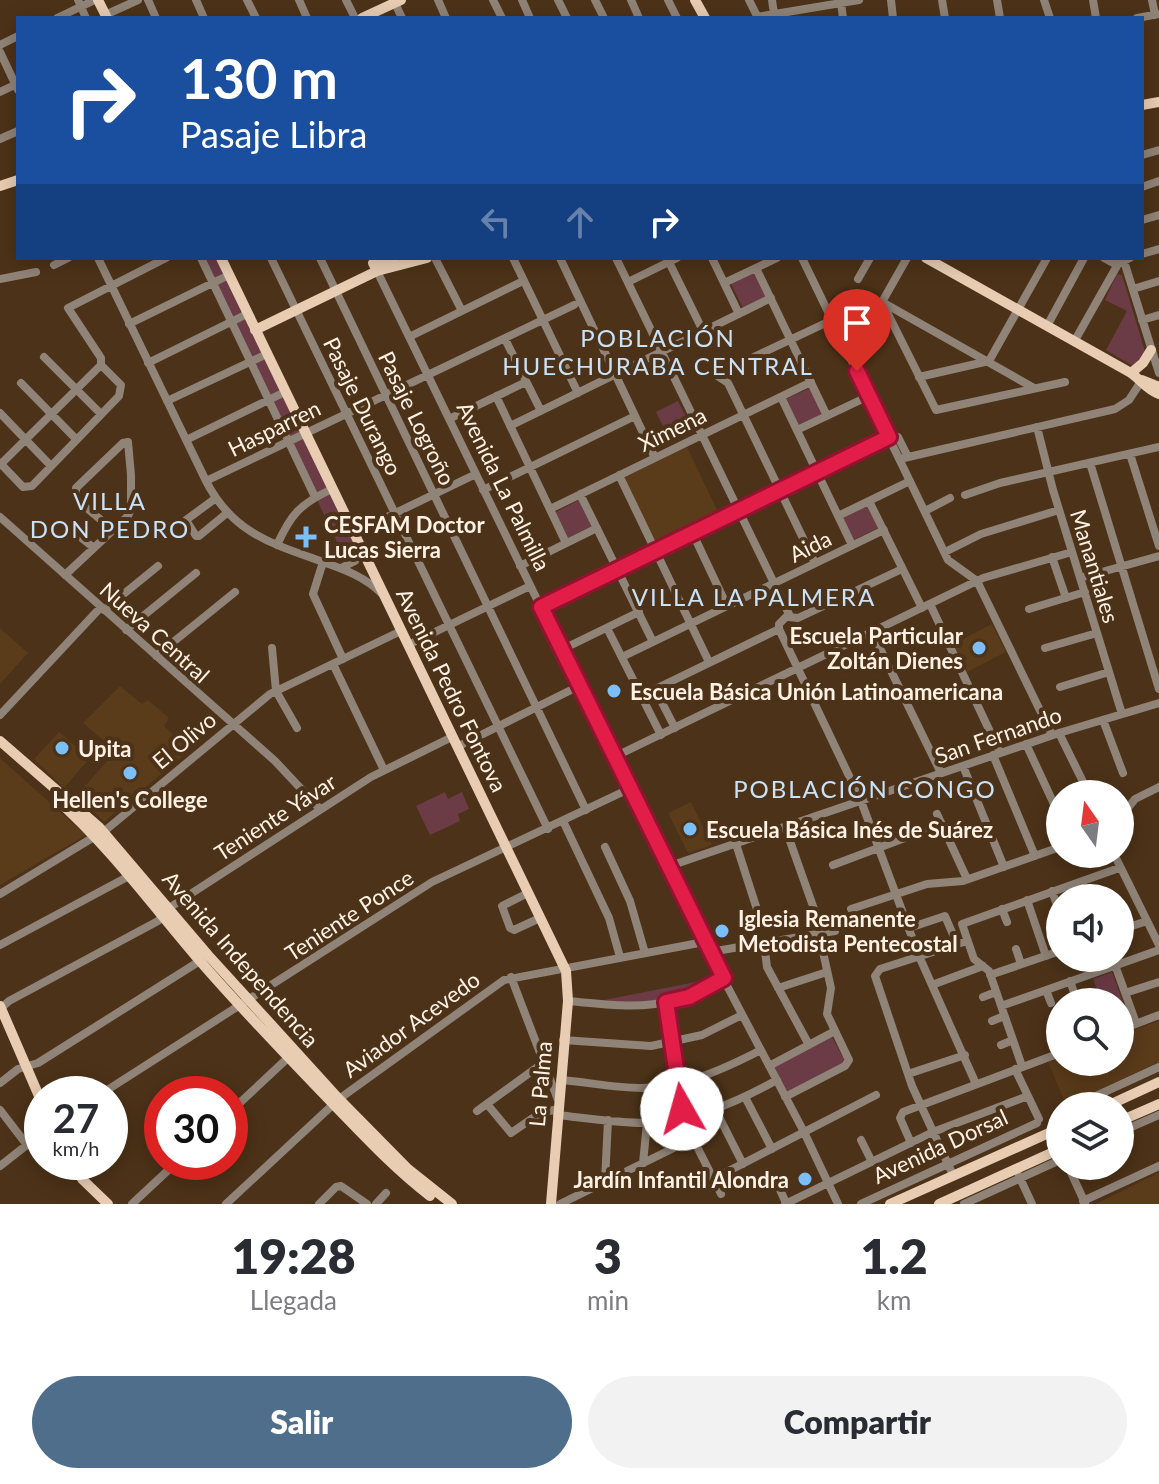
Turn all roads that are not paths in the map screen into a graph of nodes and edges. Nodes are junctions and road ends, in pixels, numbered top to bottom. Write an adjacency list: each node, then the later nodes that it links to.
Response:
1 (96, 0): 7 (street)
2 (138, 0): 14 (street)
3 (772, 0): 10 (street)
4 (857, 0): 8 (street)
5 (1152, 0): 12 (street)
6 (396, 1): 15 (main road)
7 (79, 3): 13 (street)
8 (841, 3): 9 (street); 17 (street)
9 (815, 4): 11 (street)
10 (774, 14): 11 (street); 16 (street)
11 (791, 15)
12 (1157, 15)
13 (60, 16)
14 (108, 16)
15 (366, 16)
16 (766, 16)
17 (843, 16)
18 (0, 52): 19 (street)
19 (16, 84)
20 (1159, 150): 21 (street)
21 (1144, 155)
22 (64, 260): 46 (street)
23 (99, 260): 57 (street)
24 (162, 260): 57 (street)
25 (202, 260): 55 (street)
26 (222, 260): 49 (main road, Avenida Pedro Fontova)
27 (272, 260): 63 (street, Pasaje Durango)
28 (321, 260): 59 (street, Pasaje Logroño)
29 (409, 260): 45 (main road)
30 (436, 260): 65 (street)
31 (514, 260): 52 (street)
32 (561, 260): 91 (street)
33 (617, 260): 54 (street)
34 (669, 260): 54 (street)
35 (671, 260): 76 (street)
36 (713, 260): 56 (street)
37 (773, 260): 47 (street)
38 (803, 260): 70 (street)
39 (869, 260): 51 (street)
40 (906, 260): 61 (street)
41 (930, 260): 64 (main road)
42 (1046, 260): 64 (street)
43 (1083, 260): 74 (street)
44 (1124, 260): 58 (street); 80 (street)
45 (374, 264): 59 (main road); 77 (street, Avenida La Palmilla)
46 (54, 265)
47 (756, 268): 56 (street); 60 (street)
48 (36, 272): 50 (street)
49 (229, 275): 55 (street); 66 (main road, Avenida Pedro Fontova)
50 (0, 279)
51 (858, 279)
52 (523, 281): 65 (street); 69 (street)
53 (1159, 281): 58 (street)
54 (628, 282): 82 (street)
55 (213, 283): 72 (street); 73 (street)
56 (724, 283): 67 (street)
57 (110, 284): 73 (street); 88 (street)
58 (1133, 289): 71 (street)
59 (335, 291): 63 (main road); 104 (street, Pasaje Logroño)
60 (771, 298): 67 (street); 79 (street)
61 (882, 302): 85 (street); 93 (street)
62 (574, 305): 69 (street, Hasparren)
63 (296, 310): 75 (main road); 113 (street, Pasaje Durango)
64 (1018, 310): 74 (main road); 85 (street)
65 (462, 311): 77 (street)
66 (247, 314): 72 (street); 75 (main road, Avenida Pedro Fontova)
67 (739, 314): 76 (street)
68 (1159, 315): 71 (street)
69 (543, 320): 78 (street, Hasparren); 103 (street)
70 (832, 320): 79 (street); 107 (street)
71 (1142, 320): 81 (street)
72 (231, 322): 86 (street); 87 (street)
73 (129, 324): 87 (street)
74 (1047, 326): 80 (main road)
75 (255, 330): 83 (main road, Avenida Pedro Fontova)
76 (703, 331): 82 (street)
77 (409, 337): 92 (street, Avenida La Palmilla)
78 (505, 339): 92 (street, Hasparren); 95 (street)
79 (791, 340): 96 (street); 116 (street)
80 (1074, 342): 89 (main road)
81 (1151, 350): 89 (main road); 90 (street)
82 (662, 352): 91 (street); 124 (street)
83 (267, 354): 86 (street); 102 (main road, Avenida Pedro Fontova)
84 (44, 357): 101 (street)
85 (989, 361): 93 (street); 100 (street)
86 (250, 362): 109 (street); 110 (street)
87 (148, 363): 110 (street)
88 (101, 365): 101 (street); 114 (street)
89 (1131, 373): 94 (main road)
90 (1159, 373)
91 (615, 374): 103 (street); 117 (street)
92 (428, 375): 104 (street, Hasparren); 119 (street, Avenida La Palmilla)
93 (919, 377): 100 (street)
94 (1142, 380): 99 (main road); 105 (main road); 121 (street)
95 (526, 382): 106 (street); 111 (street)
96 (811, 382): 108 (street, Ximena); 118 (street)
97 (1065, 382): 100 (street)
98 (21, 383): 115 (street)
99 (1159, 387)
100 (1034, 388)
101 (76, 389): 114 (street); 115 (street)
102 (285, 392): 109 (street); 123 (main road, Avenida Pedro Fontova)
103 (578, 393): 111 (street)
104 (385, 394): 113 (street, Hasparren); 147 (street, Pasaje Logroño)
105 (1159, 394)
106 (496, 396): 119 (street); 120 (street)
107 (869, 396): 118 (street); 125 (street)
108 (781, 397): 116 (street, Ximena); 122 (street)
109 (268, 400): 128 (street); 129 (street)
110 (167, 401): 128 (street)
111 (541, 411): 120 (street)
112 (0, 413): 127 (street)
113 (346, 413): 123 (street, Hasparren); 159 (street, Pasaje Durango)
114 (101, 414): 126 (street)
115 (51, 415): 126 (street); 127 (street)
116 (743, 415): 124 (street, Ximena); 146 (street)
117 (635, 416): 132 (street); 137 (street)
118 (827, 416): 122 (street)
119 (449, 419): 140 (street, Avenida La Palmilla)
120 (510, 426): 137 (street)
121 (1037, 427): 133 (street); 138 (street, Manantiales)
122 (797, 430): 139 (street)
123 (305, 433): 129 (street, Hasparren); 144 (main road, Avenida Pedro Fontova)
124 (702, 435): 132 (street, Ximena); 157 (street)
125 (889, 437): 133 (street); 139 (street)
126 (76, 439): 136 (street)
127 (25, 440): 135 (street); 136 (street)
128 (186, 440): 142 (street)
129 (288, 441): 142 (street, Hasparren); 150 (street)
130 (1159, 447): 131 (street)
131 (1130, 454): 134 (street); 171 (street)
132 (655, 458): 141 (street, Ximena)
133 (904, 458): 143 (street)
134 (1090, 463): 138 (street); 183 (street)
135 (0, 464): 136 (street)
136 (51, 466)
137 (530, 467): 145 (street); 154 (street)
138 (1048, 472): 149 (street); 155 (street, Manantiales)
139 (818, 473): 146 (street); 160 (street)
140 (476, 474): 145 (street, Avenida La Palmilla); 147 (street)
141 (619, 475): 148 (street, Ximena); 174 (street)
142 (206, 481): 151 (street)
143 (910, 481): 153 (street, Aida); 156 (street)
144 (332, 489): 150 (street); 166 (main road, Avenida Pedro Fontova)
145 (483, 490): 182 (street, Avenida La Palmilla)
146 (780, 491): 157 (street); 180 (street)
147 (434, 494): 159 (street); 197 (street, Pasaje Logroño)
148 (580, 494): 154 (street, Ximena); 163 (street)
149 (965, 495)
150 (315, 497): 169 (street)
151 (216, 498): 158 (street); 158 (street)
152 (950, 498): 156 (street)
153 (869, 501): 160 (street, Aida); 165 (street)
154 (550, 509): 168 (street)
155 (1059, 510): 175 (street); 176 (street, Manantiales)
156 (925, 511): 175 (street)
157 (738, 512): 167 (street); 191 (street)
158 (227, 513): 169 (street)
159 (395, 513): 166 (street); 206 (street, Pasaje Durango)
160 (838, 516): 170 (street)
161 (0, 517): 188 (street, Nueva Central)
162 (64, 524): 172 (street)
163 (597, 528): 168 (street); 186 (street)
164 (113, 530): 164 (street); 172 (street)
165 (884, 530): 170 (street, Aida); 185 (street)
166 (354, 533): 173 (main road, Avenida Pedro Fontova)
167 (693, 534): 174 (street); 198 (street)
168 (566, 543): 182 (street)
169 (277, 545): 179 (street)
170 (852, 545): 180 (street, Aida)
171 (1159, 546)
172 (94, 548): 188 (street)
173 (361, 548): 184 (street); 195 (main road, Avenida Pedro Fontova)
174 (656, 552): 186 (street); 205 (street)
175 (945, 552): 190 (street)
176 (1072, 552): 178 (street); 189 (street, Manantiales)
177 (1159, 556): 183 (street)
178 (1052, 557): 190 (street); 196 (street, Manantiales)
179 (323, 562): 184 (street); 220 (street)
180 (815, 563): 191 (street, Aida)
181 (158, 566): 201 (street)
182 (520, 566): 192 (street, Avenida La Palmilla)
183 (1122, 566): 189 (street); 228 (street)
184 (341, 568): 195 (street)
185 (902, 569): 199 (street); 204 (street)
186 (618, 570): 200 (street); 203 (street)
187 (196, 573): 209 (street)
188 (65, 575): 201 (street, Nueva Central)
189 (1080, 578): 194 (street, Manantiales)
190 (977, 581): 199 (street); 240 (street)
191 (774, 583): 198 (street, Aida); 204 (street)
192 (530, 586): 197 (street); 200 (street, Avenida La Palmilla)
193 (235, 592): 218 (street)
194 (1085, 592): 196 (street); 212 (street, Manantiales)
195 (384, 596): 210 (main road, Avenida Pedro Fontova)
196 (1066, 598): 202 (street)
197 (488, 606): 206 (street); 232 (street, Pasaje Logroño)
198 (727, 606): 205 (street, Aida)
199 (926, 606): 211 (street); 246 (street)
200 (541, 607): 217 (street, Avenida La Palmilla)
201 (102, 608): 209 (street, Nueva Central); 234 (street)
202 (1029, 609)
203 (639, 612): 207 (street); 213 (street)
204 (789, 617): 208 (street)
205 (690, 623): 213 (street, Aida); 221 (street)
206 (449, 625): 214 (street); 237 (street, Pasaje Durango)
207 (607, 628): 217 (street); 219 (street)
208 (779, 629): 221 (street); 223 (street)
209 (126, 630): 218 (street, Nueva Central)
210 (401, 631): 214 (main road, Avenida Pedro Fontova); 220 (street, El Olivo)
211 (872, 632): 223 (street); 250 (street)
212 (1097, 633): 216 (street); 224 (street, Manantiales)
213 (653, 642): 219 (street, Aida)
214 (408, 645): 243 (main road, Avenida Pedro Fontova)
215 (272, 648): 229 (street)
216 (1045, 648)
217 (561, 650): 225 (street, Avenida La Palmilla)
218 (156, 656): 236 (street, Nueva Central)
219 (622, 657): 230 (street)
220 (343, 659): 222 (street, El Olivo)
221 (709, 662): 227 (street)
222 (333, 664): 229 (street, El Olivo); 249 (street)
223 (798, 668): 239 (street); 257 (street)
224 (1109, 672): 226 (street); 233 (street, Manantiales)
225 (579, 686): 232 (street, Teniente Yávar); 247 (street, Avenida La Palmilla)
226 (1060, 687)
227 (655, 689): 230 (street); 239 (street)
228 (1159, 689)
229 (276, 691): 236 (street, El Olivo); 238 (street)
230 (641, 696): 241 (street)
231 (1159, 703): 233 (street, San Fernando)
232 (537, 707): 237 (street, Teniente Yávar); 259 (street, Pasaje Logroño)
233 (1122, 714): 235 (street, San Fernando)
234 (0, 715)
235 (1103, 720): 240 (street, San Fernando); 251 (street)
236 (231, 723): 258 (street, Nueva Central); 265 (street, El Olivo)
237 (498, 726): 243 (street, Teniente Yávar); 264 (street, Pasaje Durango)
238 (297, 728)
239 (675, 728): 241 (street)
240 (1056, 734): 244 (street, San Fernando); 252 (street)
241 (661, 735): 247 (street)
242 (0, 741): 265 (main road, Avenida Independencia)
243 (455, 742): 249 (street, Teniente Yávar); 269 (main road, Avenida Pedro Fontova)
244 (1026, 744): 246 (street, San Fernando); 253 (street)
245 (0, 749): 265 (main road, Avenida Independencia)
246 (997, 754): 248 (street, San Fernando); 271 (street)
247 (614, 757): 255 (street, Avenida La Palmilla)
248 (963, 766): 250 (street, San Fernando); 274 (street)
249 (384, 770): 258 (street, Teniente Yávar)
250 (941, 773): 257 (street, San Fernando)
251 (1123, 773)
252 (1081, 780)
253 (1046, 787)
254 (1159, 787): 256 (street)
255 (629, 789): 259 (street, Teniente Ponce); 273 (street, Avenida La Palmilla)
256 (1134, 800)
257 (861, 801): 263 (street, San Fernando); 267 (street)
258 (319, 808): 288 (street, Teniente Yávar)
259 (586, 810): 261 (street, Teniente Ponce)
260 (937, 814): 262 (street)
261 (563, 821): 264 (street, Teniente Ponce); 308 (street)
262 (942, 824): 267 (street); 277 (street)
263 (785, 827): 266 (street, San Fernando); 285 (street)
264 (548, 829): 269 (street, Teniente Ponce)
265 (99, 834): 276 (main road, Avenida Independencia); 282 (street, El Olivo); 288 (main road, Avenida Independencia)
266 (736, 844): 273 (street, San Fernando); 292 (street)
267 (880, 846): 272 (street); 283 (street)
268 (605, 847): 305 (street)
269 (506, 848): 280 (main road, Avenida Pedro Fontova); 331 (street, Teniente Ponce)
270 (1046, 852): 271 (street)
271 (1035, 856): 274 (street)
272 (833, 865)
273 (667, 867): 298 (street, Avenida La Palmilla)
274 (1004, 867): 277 (street)
275 (1119, 868): 278 (street); 290 (street)
276 (131, 875): 288 (main road, Avenida Independencia); 301 (street)
277 (967, 879): 283 (street)
278 (1077, 883): 279 (street)
279 (1074, 884)
280 (528, 893): 289 (main road, Avenida Pedro Fontova); 289 (street)
281 (1046, 893): 284 (street)
282 (0, 894)
283 (897, 894): 286 (street); 294 (street)
284 (1027, 900): 287 (street); 307 (street)
285 (814, 909)
286 (851, 909)
287 (1002, 909): 291 (street); 297 (street)
288 (167, 913): 310 (main road, Avenida Independencia); 333 (street, Teniente Yávar)
289 (540, 918): 313 (main road, Avenida Pedro Fontova)
290 (1147, 921): 293 (street); 302 (street)
291 (1007, 922)
292 (762, 925)
293 (1134, 925)
294 (909, 928): 300 (street); 306 (street)
295 (835, 931): 296 (street)
296 (819, 934): 299 (street); 314 (street)
297 (967, 941): 300 (street); 312 (street)
298 (704, 942): 304 (street, Avenida La Palmilla); 305 (street, Aviador Acevedo)
299 (764, 943): 304 (street); 322 (street)
300 (957, 944): 306 (street)
301 (0, 945)
302 (1159, 947): 309 (street)
303 (1016, 949): 311 (street)
304 (710, 952): 318 (street, Avenida La Palmilla)
305 (645, 953): 308 (street, Aviador Acevedo)
306 (919, 956): 321 (street); 355 (street)
307 (1046, 956): 311 (street)
308 (620, 957): 313 (street, Aviador Acevedo)
309 (1134, 957)
310 (204, 958): 331 (main road, Avenida Independencia); 351 (street)
311 (1021, 964): 316 (street)
312 (983, 966): 316 (street); 321 (street)
313 (564, 967): 317 (street, Aviador Acevedo); 329 (main road, La Palma)
314 (827, 972): 322 (street); 340 (street)
315 (1096, 972): 319 (street)
316 (990, 975): 327 (street)
317 (511, 977): 350 (street); 371 (street, Aviador Acevedo)
318 (724, 978): 330 (street); 334 (street, Avenida La Palmilla)
319 (1070, 981): 323 (street); 324 (street)
320 (1159, 982): 326 (street)
321 (932, 985): 348 (street)
322 (778, 988): 344 (street)
323 (1051, 988)
324 (1072, 988)
325 (1046, 990): 332 (street)
326 (1134, 990)
327 (996, 992): 328 (street); 332 (street)
328 (983, 997)
329 (568, 1001): 330 (street); 341 (main road, La Palma)
330 (666, 1002): 343 (street)
331 (245, 1004): 347 (main road, Avenida Independencia); 357 (street, Teniente Ponce)
332 (1001, 1006): 336 (street)
333 (0, 1008): 351 (main road)
334 (742, 1015): 343 (street); 346 (street, Avenida La Palmilla)
335 (1159, 1015): 339 (street)
336 (1004, 1016): 338 (street); 342 (street)
337 (1134, 1018): 339 (street)
338 (992, 1021)
339 (1136, 1023)
340 (835, 1031): 344 (street); 370 (street)
341 (563, 1040): 343 (street); 358 (main road, La Palma)
342 (1013, 1040): 345 (street); 353 (street)
343 (672, 1042): 360 (street)
344 (809, 1045): 352 (street)
345 (1001, 1045)
346 (761, 1050): 352 (street, Avenida La Palmilla); 360 (street)
347 (292, 1054): 366 (street); 371 (main road, Avenida Independencia)
348 (965, 1055): 355 (street); 363 (street)
349 (1046, 1058): 353 (street)
350 (543, 1063): 372 (street); 374 (street)
351 (26, 1066): 356 (main road); 362 (street)
352 (769, 1066): 359 (street, Avenida La Palmilla)
353 (1022, 1066): 363 (street); 368 (street)
354 (1159, 1067): 364 (street)
355 (908, 1074): 373 (street)
356 (30, 1076)
357 (128, 1077)
358 (560, 1080): 360 (street); 374 (main road, La Palma)
359 (777, 1080): 369 (street); 370 (street, Avenida La Palmilla)
360 (679, 1082): 379 (street)
361 (1159, 1082): 365 (main road)
362 (0, 1083)
363 (976, 1084): 373 (street)
364 (1105, 1092)
365 (1134, 1094)
366 (248, 1095)
367 (876, 1095): 384 (street)
368 (1028, 1096): 385 (street); 398 (street, Avenida Dorsal)
369 (745, 1097): 375 (street); 392 (street)
370 (785, 1097): 384 (street, Avenida La Palmilla)
371 (336, 1101): 416 (street, Aviador Acevedo); 420 (main road, Avenida Independencia); 421 (main road, Avenida Independencia)
372 (487, 1104): 374 (street); 377 (street)
373 (921, 1106): 385 (street); 390 (street)
374 (558, 1108): 381 (street); 422 (main road, La Palma)
375 (715, 1109): 379 (street); 397 (street)
376 (0, 1110): 389 (street)
377 (477, 1111)
378 (1157, 1113): 380 (main road); 383 (street)
379 (683, 1116): 382 (street); 387 (street)
380 (1134, 1118)
381 (608, 1120): 382 (street); 407 (street)
382 (647, 1123): 396 (street)
383 (1134, 1125)
384 (804, 1132): 392 (street); 409 (street, Avenida La Palmilla)
385 (933, 1132): 390 (street); 398 (street)
386 (1046, 1134): 402 (main road, Avenida Dorsal)
387 (692, 1139): 396 (street); 403 (street)
388 (861, 1140): 394 (street)
389 (24, 1141)
390 (911, 1143): 394 (street)
391 (24, 1147): 395 (street)
392 (772, 1149): 397 (street)
393 (1046, 1157): 401 (main road)
394 (872, 1162): 409 (street)
395 (1, 1163)
396 (643, 1163): 407 (street)
397 (743, 1164): 403 (street)
398 (948, 1164): 402 (street); 426 (street, Avenida Dorsal)
399 (1046, 1164): 401 (street)
400 (1159, 1166): 413 (street)
401 (1018, 1173): 412 (main road); 430 (street)
402 (953, 1175): 427 (main road, Avenida Dorsal)
403 (713, 1179): 411 (street)
404 (83, 1180): 414 (main road)
405 (158, 1180): 415 (street)
406 (1074, 1180): 413 (street)
407 (605, 1181): 423 (street)
408 (777, 1183): 424 (street)
409 (828, 1183): 424 (street); 425 (street, Avenida La Palmilla)
410 (386, 1193): 419 (street)
411 (721, 1194)
412 (982, 1195): 428 (main road); 429 (street)
413 (1084, 1202)
414 (108, 1204)
415 (132, 1204)
416 (226, 1204)
417 (319, 1204): 418 (street)
418 (367, 1204)
419 (376, 1204)
420 (441, 1204)
421 (452, 1204)
422 (551, 1204)
423 (560, 1204)
424 (786, 1204)
425 (838, 1204)
426 (861, 1204)
427 (890, 1204)
428 (939, 1204)
429 (964, 1204)
430 (1032, 1204)

